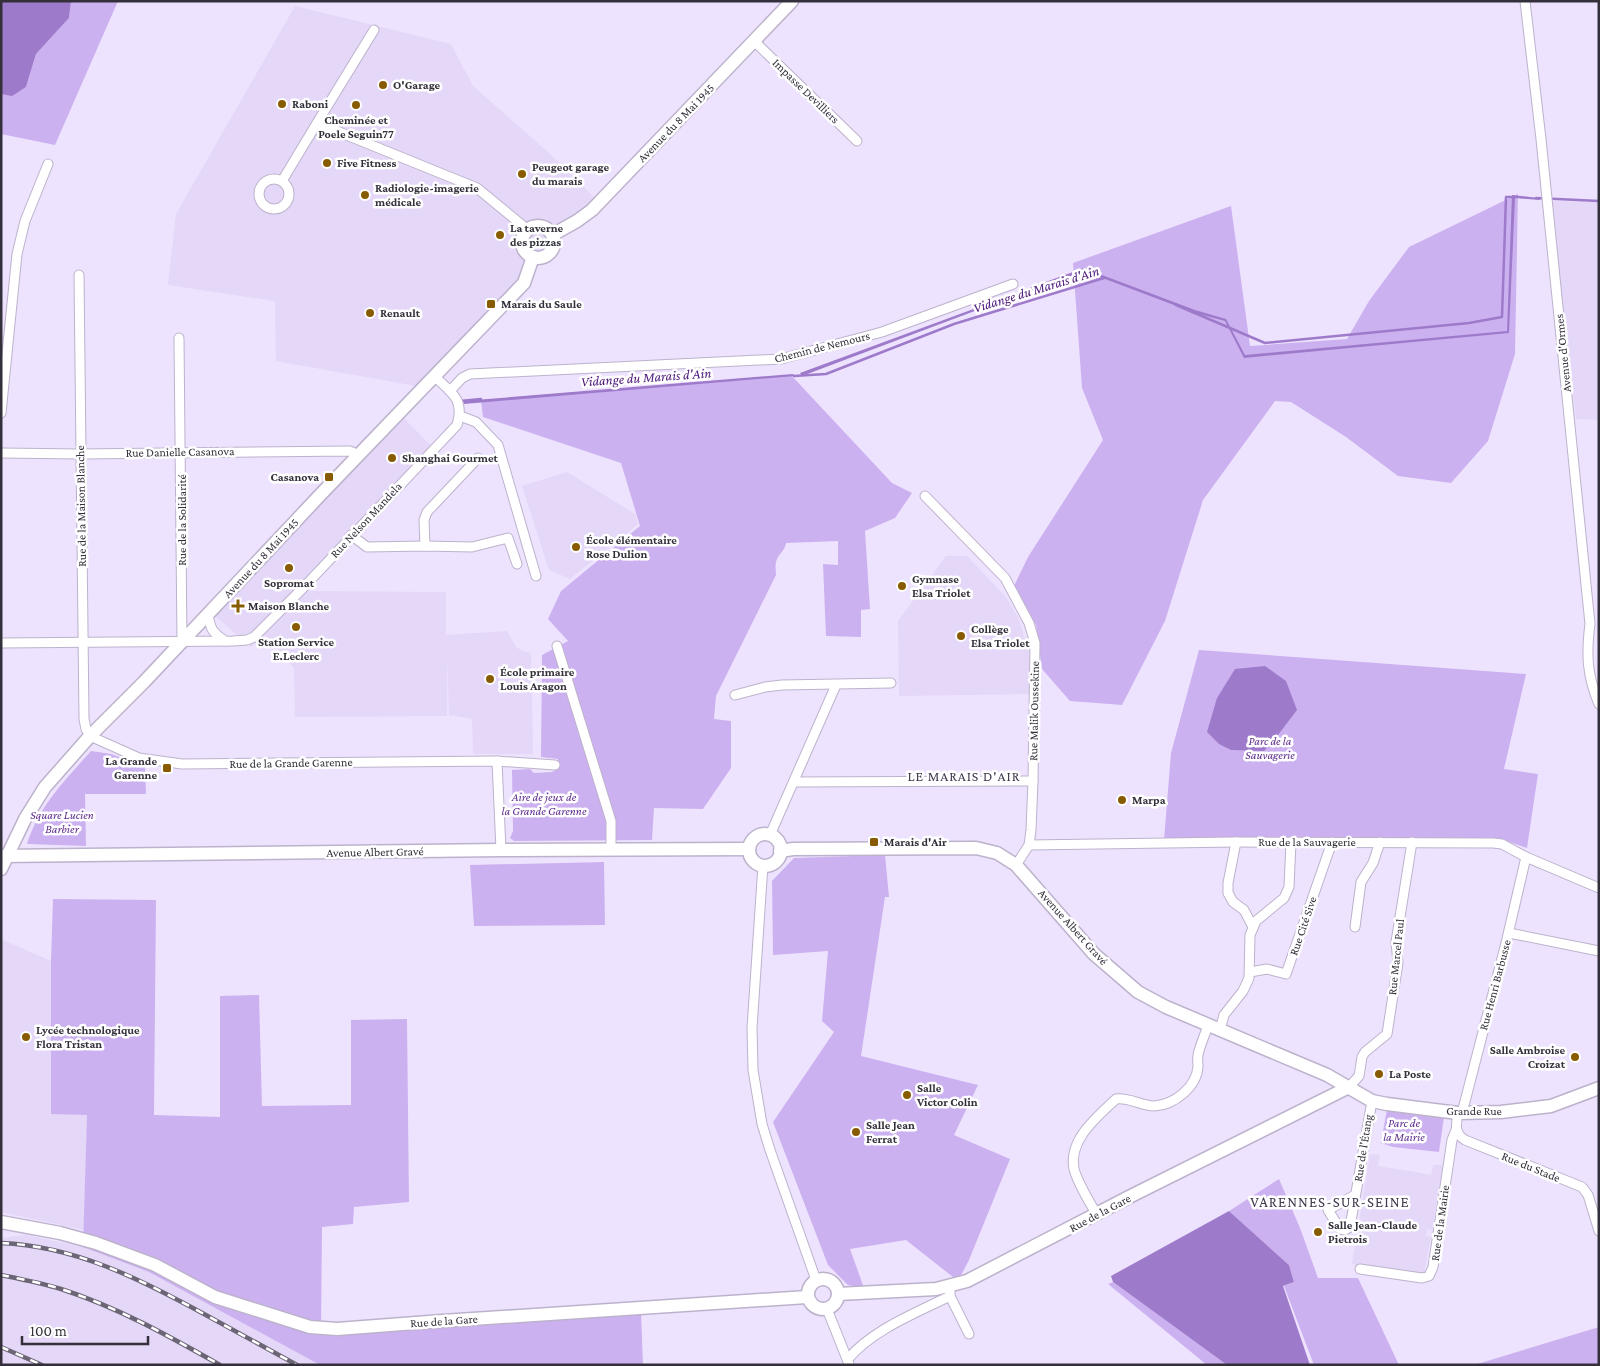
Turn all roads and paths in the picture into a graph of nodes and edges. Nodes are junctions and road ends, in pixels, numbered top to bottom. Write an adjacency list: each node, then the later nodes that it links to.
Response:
1 (792, 1): 4 (main road, Avenue du 8 Mai 1945)
2 (1524, 1): 31 (street, Avenue d'Ormes)
3 (374, 30): 5 (street)
4 (754, 41): 6 (street, Impasse Devilliers); 10 (main road, Avenue du 8 Mai 1945)
5 (317, 123): 8 (street); 9 (street)
6 (857, 142)
7 (48, 164): 17 (street)
8 (282, 181)
9 (528, 230): 10 (main road); 11 (main road)
10 (552, 235): 11 (main road)
11 (532, 257): 15 (main road, Avenue du 8 Mai 1945)
12 (79, 275): 22 (street, Rue de la Maison Blanche)
13 (1013, 284): 16 (street, Chemin de Nemours)
14 (180, 338): 20 (street, Rue de la Solidarité)
15 (434, 376): 16 (street); 23 (main road, Avenue du 8 Mai 1945)
16 (450, 391): 19 (street)
17 (2, 402): 18 (street)
18 (1, 413)
19 (460, 416): 26 (street, Rue Nelson Mandela); 29 (street)
20 (181, 452): 22 (street, Rue Danielle Casanova); 23 (street, Rue Danielle Casanova); 34 (street, Rue de la Solidarité)
21 (1, 453): 22 (street, Rue Danielle Casanova)
22 (81, 454): 33 (street, Rue de la Maison Blanche)
23 (359, 454): 30 (main road, Avenue du 8 Mai 1945)
24 (478, 458): 27 (street)
25 (925, 496): 44 (street, Rue Malik Oussekine)
26 (351, 536): 27 (street); 32 (street, Rue Nelson Mandela)
27 (425, 546): 28 (street)
28 (517, 564)
29 (536, 576)
30 (208, 614): 32 (street); 34 (main road, Avenue du 8 Mai 1945)
31 (1594, 624): 40 (street, Avenue d'Ormes)
32 (225, 641): 34 (street, Rue Nelson Mandela)
33 (82, 642): 34 (street, Rue Nelson Mandela); 35 (street, Rue Nelson Mandela); 41 (street, Rue de la Maison Blanche)
34 (182, 642): 41 (main road, Avenue du 8 Mai 1945)
35 (1, 643)
36 (557, 646): 55 (street)
37 (891, 683): 38 (street)
38 (836, 685): 39 (street); 45 (street)
39 (735, 696)
40 (1599, 704)
41 (90, 736): 42 (street, Rue de la Grande Garenne); 57 (main road, Avenue du 8 Mai 1945)
42 (497, 760): 43 (street, Rue de la Grande Garenne); 54 (street)
43 (555, 765)
44 (1034, 781): 45 (street); 52 (street, Rue Malik Oussekine)
45 (794, 782): 46 (street)
46 (770, 835): 53 (main road); 56 (main road)
47 (1236, 842): 48 (street, Rue de la Sauvagerie); 52 (street, Rue de la Sauvagerie); 63 (street)
48 (1291, 842): 49 (street, Rue de la Sauvagerie); 63 (street, Rue Cité Sive)
49 (1332, 842): 50 (street, Rue de la Sauvagerie); 67 (street, Rue Cité Sive)
50 (1380, 842): 51 (street, Rue de la Sauvagerie); 64 (street)
51 (1412, 842): 58 (street, Rue de la Sauvagerie); 69 (street, Rue Marcel Paul)
52 (1029, 845): 60 (street)
53 (749, 849): 55 (main road, Avenue Albert Gravé); 59 (main road)
54 (500, 850): 55 (main road, Avenue Albert Gravé); 57 (main road, Avenue Albert Gravé)
55 (611, 850)
56 (780, 851): 59 (main road); 60 (main road, Avenue Albert Gravé)
57 (4, 856): 61 (main road, Avenue du 8 Mai 1945)
58 (1526, 857): 62 (street, Rue de la Sauvagerie); 65 (street, Rue Henri Barbusse)
59 (763, 865): 79 (street)
60 (1016, 865): 68 (main road, Avenue Albert Gravé)
61 (1, 869)
62 (1599, 888)
63 (1253, 927): 67 (street)
64 (1355, 927)
65 (1509, 934): 66 (street); 72 (street, Rue Henri Barbusse)
66 (1599, 951)
67 (1250, 972): 68 (street)
68 (1214, 1027): 69 (main road, Avenue Albert Gravé); 75 (street)
69 (1349, 1088): 71 (main road, Grande Rue); 75 (main road, Rue de la Gare)
70 (1599, 1088): 72 (main road, Grande Rue)
71 (1372, 1100): 72 (main road, Grande Rue); 74 (street, Rue de l'Étang)
72 (1460, 1113): 73 (street)
73 (1456, 1130): 77 (street, Rue du Stade); 78 (street, Rue de la Mairie)
74 (1355, 1195)
75 (1097, 1214): 80 (main road, Rue de la Gare)
76 (1, 1222): 82 (main road, Rue de la Gare)
77 (1599, 1231)
78 (1360, 1269)
79 (816, 1280): 81 (main road); 82 (main road)
80 (950, 1291): 81 (main road, Rue de la Gare); 84 (street); 85 (street)
81 (838, 1294): 83 (main road)
82 (808, 1297): 83 (main road)
83 (826, 1309): 85 (street)
84 (969, 1334)
85 (848, 1362)

